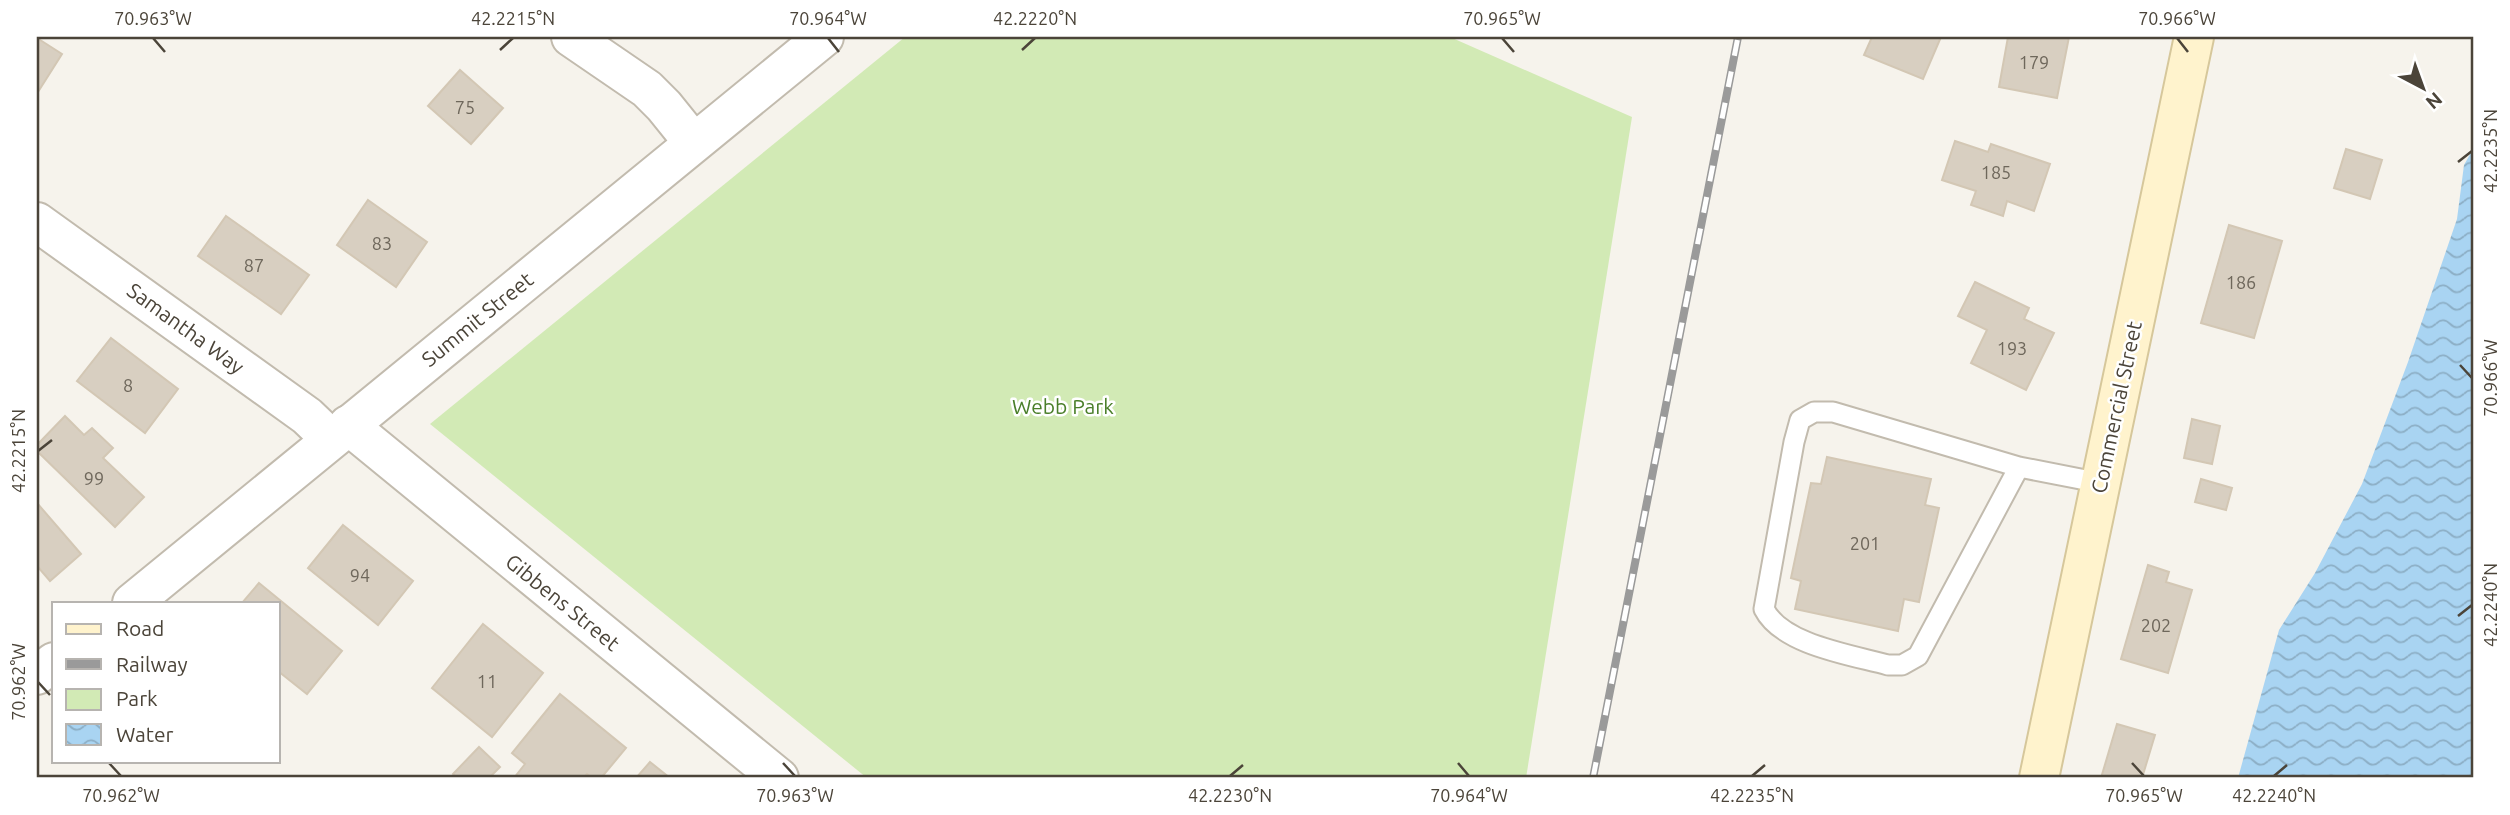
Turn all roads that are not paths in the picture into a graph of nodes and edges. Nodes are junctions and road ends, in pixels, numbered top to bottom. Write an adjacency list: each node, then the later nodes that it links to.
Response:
1 (570, 37): 4 (street)
2 (824, 37): 4 (street, Summit Street)
3 (2194, 37): 8 (main road, Commercial Street)
4 (693, 142): 6 (street, Summit Street)
5 (37, 222): 6 (street, Samantha Way)
6 (340, 432): 9 (street, Summit Street); 12 (street, Gibbens Street)
7 (2019, 467): 7 (lane); 8 (lane)
8 (2101, 483): 13 (main road, Commercial Street)
9 (133, 602)
10 (52, 664): 11 (street)
11 (37, 675)
12 (779, 778)
13 (2039, 778)

